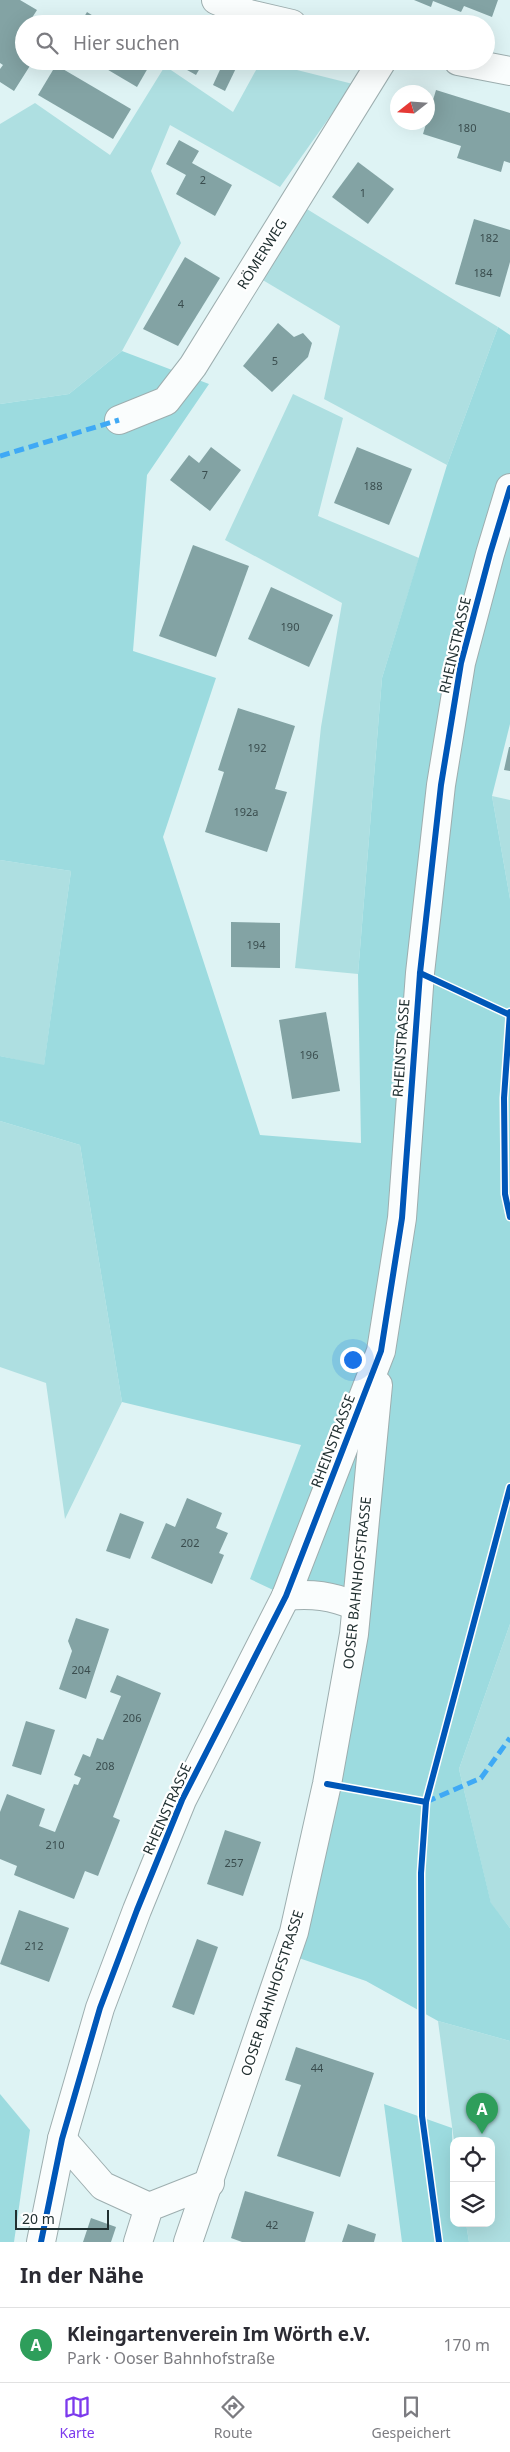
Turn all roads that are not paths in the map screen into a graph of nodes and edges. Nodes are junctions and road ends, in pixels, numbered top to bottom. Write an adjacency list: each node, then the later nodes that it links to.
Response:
1 (216, 0): 2 (street)
2 (252, 7): 3 (street)
3 (271, 15)
4 (495, 68): 6 (street)
5 (376, 70): 7 (street, RÖMERWEG)
6 (510, 71)
7 (119, 420)
8 (510, 488): 9 (street, RHEINSTRASSE)
9 (381, 1351): 10 (street, RHEINSTRASSE); 11 (street, OOSER BAHNHOFSTRASSE)
10 (286, 1596): 11 (street); 12 (street, RHEINSTRASSE)
11 (356, 1606): 13 (street, OOSER BAHNHOFSTRASSE)
12 (62, 2139): 14 (street); 15 (street, RHEINSTRASSE)
13 (210, 2183): 14 (street); 17 (street, OOSER BAHNHOFSTRASSE)
14 (149, 2207): 16 (street)
15 (41, 2242)
16 (138, 2242)
17 (188, 2242)

